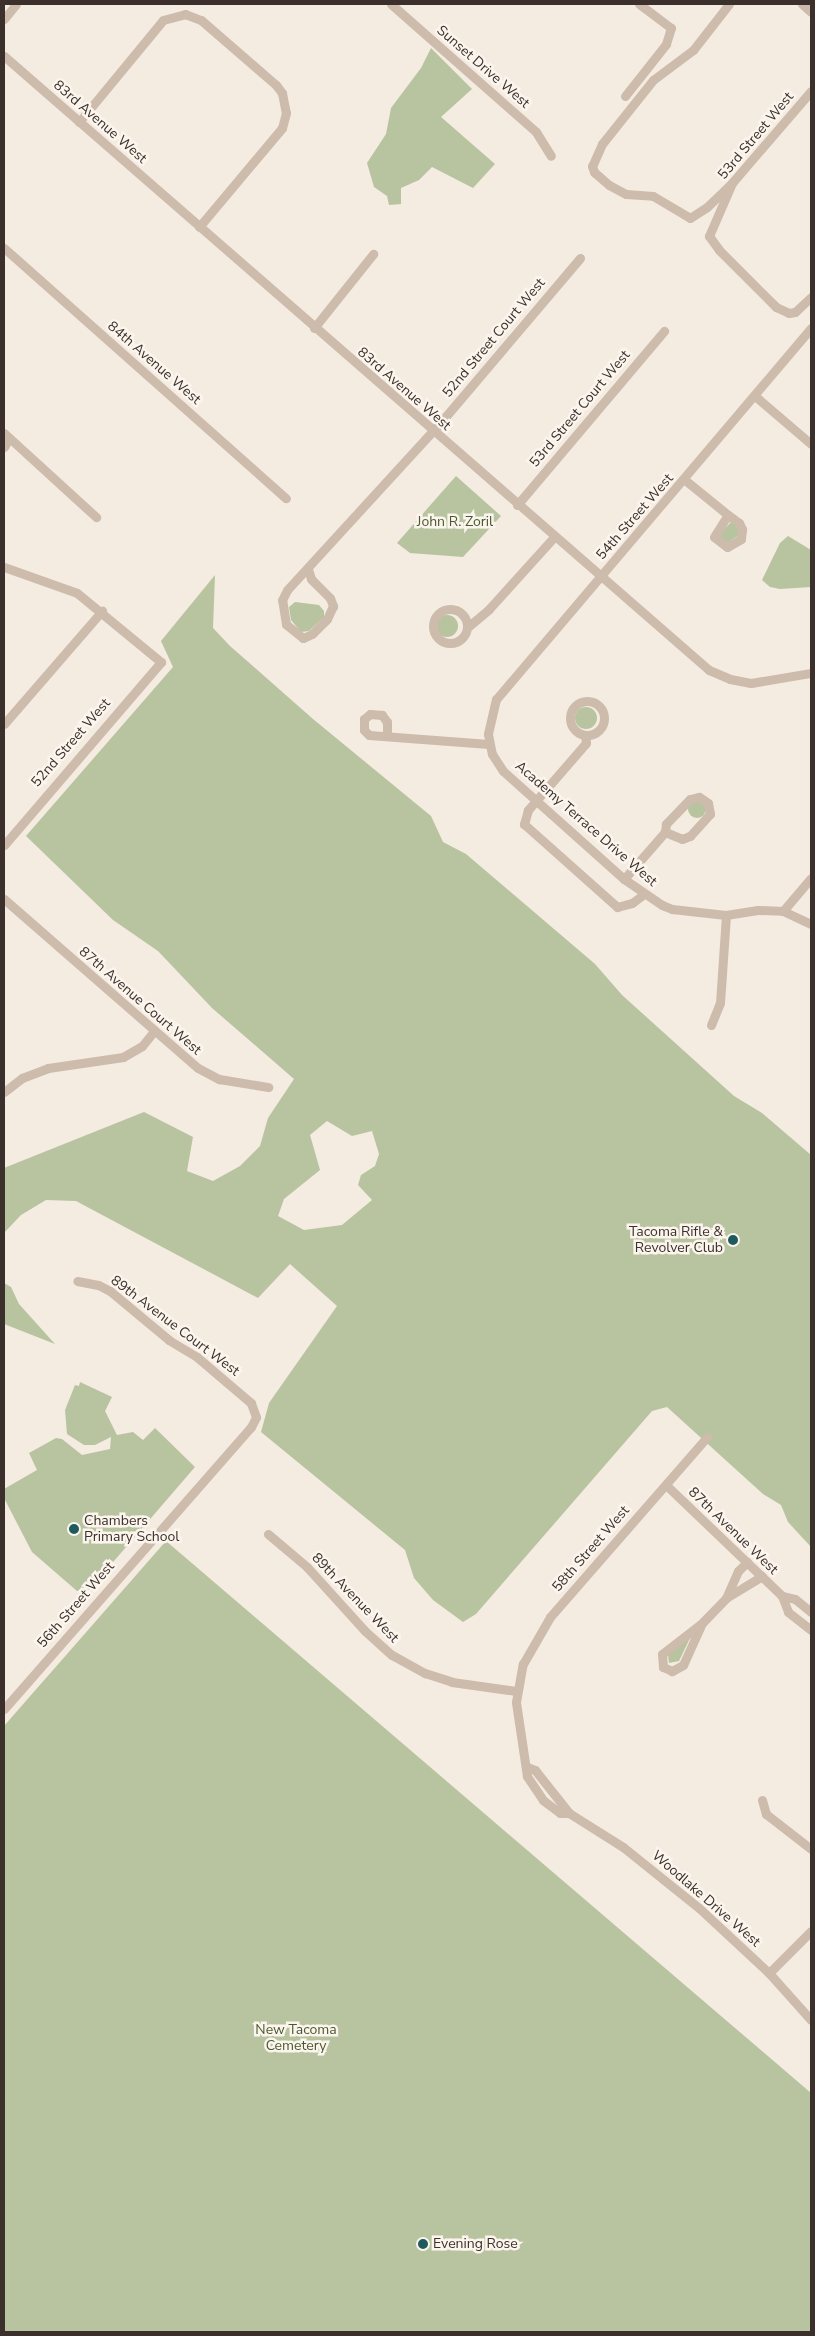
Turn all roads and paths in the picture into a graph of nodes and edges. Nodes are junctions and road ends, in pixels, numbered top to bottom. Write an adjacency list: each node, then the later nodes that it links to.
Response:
1 (16, 4): 5 (street)
2 (390, 4): 10 (street, Sunset Drive West)
3 (639, 4): 8 (street)
4 (729, 4): 11 (street)
5 (4, 19)
6 (4, 56): 9 (street, 83rd Avenue West)
7 (811, 91): 11 (street, 53rd Street West)
8 (625, 96)
9 (79, 122): 12 (street, 83rd Avenue West); 12 (street)
10 (551, 156)
11 (732, 183): 16 (street, 53rd Street West)
12 (199, 227): 17 (street, 83rd Avenue West)
13 (4, 248): 26 (street, 84th Avenue West)
14 (373, 254): 17 (street)
15 (580, 258): 21 (street, 52nd Street Court West)
16 (811, 296)
17 (314, 328): 21 (street, 83rd Avenue West)
18 (811, 328): 20 (street, 54th Street West)
19 (664, 331): 27 (street, 53rd Street Court West)
20 (755, 396): 23 (street); 25 (street, 54th Street West)
21 (430, 430): 27 (street, 83rd Avenue West); 32 (street, 52nd Street Court West)
22 (7, 435): 24 (street); 29 (street)
23 (811, 444)
24 (4, 447)
25 (685, 480): 28 (street); 33 (street, 54th Street West)
26 (286, 498)
27 (517, 505): 30 (street, 83rd Avenue West)
28 (728, 515)
29 (96, 517)
30 (554, 537): 33 (street, 83rd Avenue West); 35 (street)
31 (4, 566): 34 (street)
32 (308, 569): 32 (street, 52nd Street Court West)
33 (600, 578): 36 (street, 83rd Avenue West); 38 (street, 54th Street West)
34 (102, 611): 37 (street); 44 (street, 52nd Street West)
35 (469, 626)
36 (811, 673)
37 (4, 724)
38 (488, 727): 41 (street, Academy Terrace Drive West)
39 (387, 735): 41 (street)
40 (585, 735): 42 (street)
41 (489, 744): 42 (street, Academy Terrace Drive West)
42 (537, 801): 46 (street, Academy Terrace Drive West); 47 (street)
43 (665, 832): 43 (street); 46 (street)
44 (4, 844)
45 (811, 878): 49 (street)
46 (624, 879): 47 (street, Academy Terrace Drive West)
47 (644, 894): 50 (street, Academy Terrace Drive West)
48 (5, 905): 53 (street, 87th Avenue Court West)
49 (783, 911): 50 (street, Academy Terrace Drive West); 51 (street, Academy Terrace Drive West)
50 (726, 915): 52 (street)
51 (811, 924)
52 (711, 1025)
53 (154, 1031): 54 (street, 87th Avenue Court West); 55 (street)
54 (268, 1087)
55 (4, 1092)
56 (77, 1281): 57 (street, 89th Avenue Court West)
57 (251, 1402): 69 (street, 56th Street West)
58 (707, 1437): 59 (street, 58th Street West)
59 (666, 1485): 61 (street, 87th Avenue West); 68 (street, 58th Street West)
60 (268, 1534): 68 (street, 89th Avenue West)
61 (747, 1562): 62 (street, 87th Avenue West); 64 (street)
62 (762, 1576): 63 (street, 87th Avenue West); 64 (street)
63 (782, 1596): 65 (street, 87th Avenue West); 67 (street, 87th Avenue West)
64 (726, 1598): 66 (street)
65 (811, 1612)
66 (702, 1623): 66 (street)
67 (811, 1630)
68 (516, 1691): 73 (street, Woodlake Drive West)
69 (5, 1706)
70 (762, 1800): 71 (street)
71 (811, 1849)
72 (811, 1931): 73 (street)
73 (769, 1973): 74 (street, Woodlake Drive West)
74 (811, 2020)

